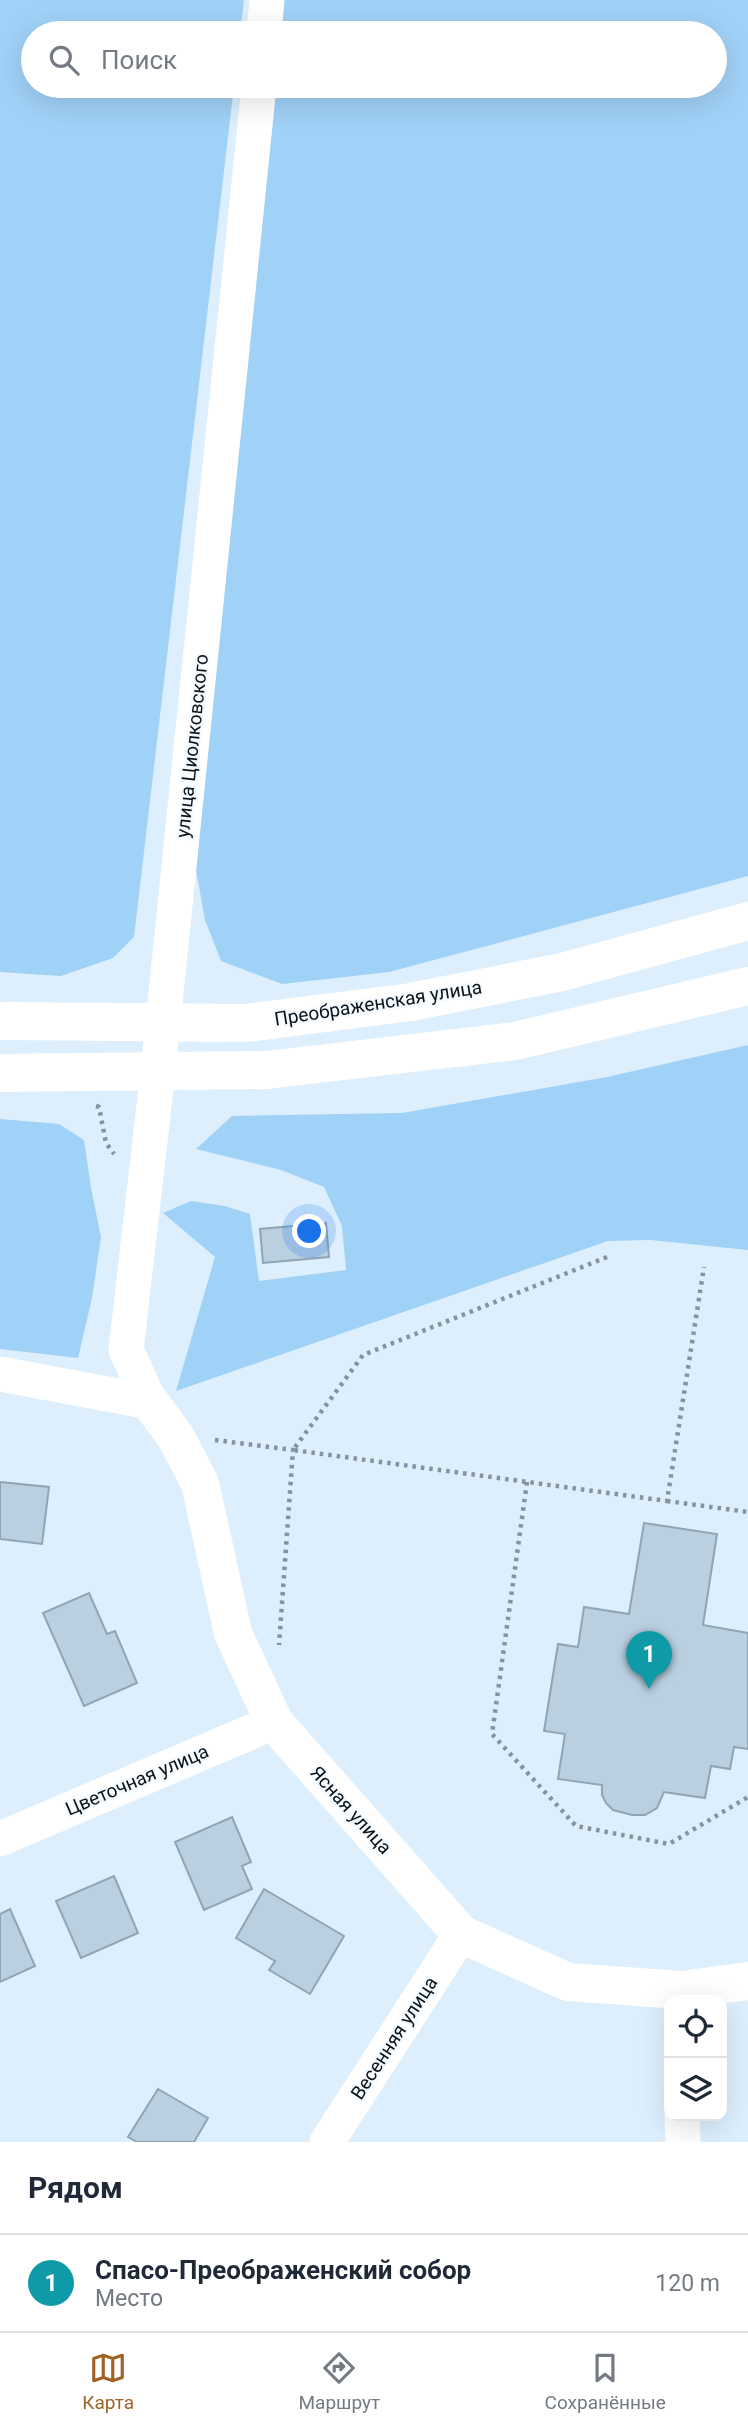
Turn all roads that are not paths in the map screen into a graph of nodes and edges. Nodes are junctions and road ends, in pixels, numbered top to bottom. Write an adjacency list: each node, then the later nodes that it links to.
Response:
1 (267, 0): 2 (street)
2 (265, 21)
3 (258, 98): 7 (street, улица Циолковского)
4 (748, 921): 7 (main road, Преображенская улица)
5 (748, 986): 8 (main road)
6 (0, 1021): 7 (main road, Преображенская улица)
7 (163, 1023): 8 (street, улица Циолковского)
8 (158, 1071): 9 (main road); 11 (street, улица Циолковского)
9 (0, 1073)
10 (0, 1374): 11 (street)
11 (150, 1402): 12 (main road, Ясная улица)
12 (274, 1722): 13 (street, Цветочная улица); 14 (main road, Ясная улица)
13 (0, 1839)
14 (461, 1934): 16 (main road, Ясная улица); 18 (street, Весенняя улица)
15 (748, 1981): 16 (main road, Ясная улица)
16 (681, 1995)
17 (682, 2121): 19 (street)
18 (327, 2142)
19 (683, 2142)

